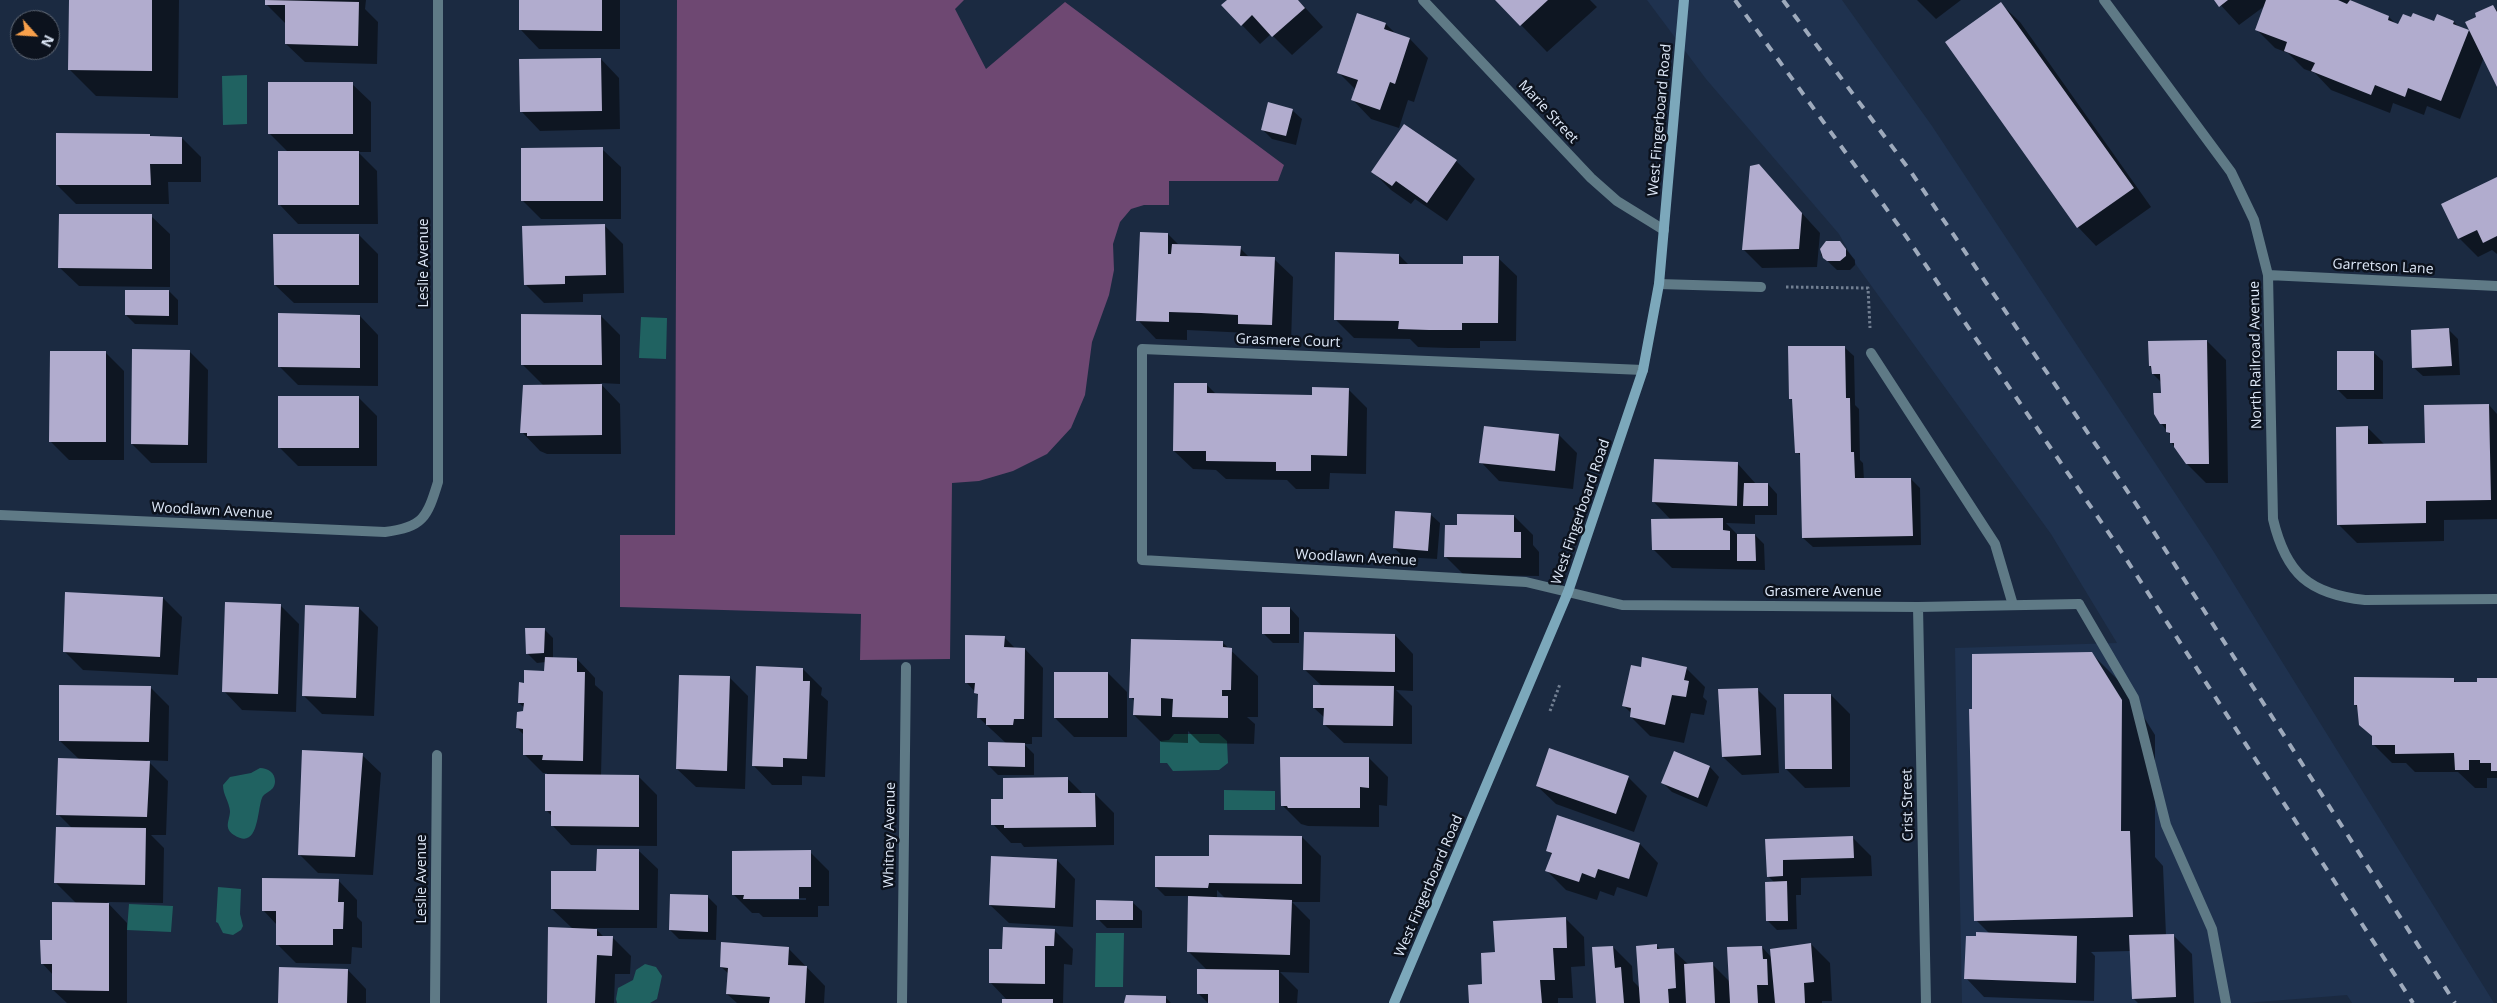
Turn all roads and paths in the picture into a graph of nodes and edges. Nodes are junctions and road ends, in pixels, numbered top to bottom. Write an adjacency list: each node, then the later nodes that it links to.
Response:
1 (438, 0): 13 (street, Leslie Avenue)
2 (1423, 0): 5 (street, Marie Street)
3 (2104, 0): 6 (street, North Railroad Avenue)
4 (1684, 4): 5 (street, West Fingerboard Road)
5 (1664, 230): 7 (street, West Fingerboard Road)
6 (2268, 275): 8 (street, Garretson Lane); 16 (street, North Railroad Avenue)
7 (1659, 284): 9 (street); 11 (street, West Fingerboard Road)
8 (2497, 286)
9 (1761, 287): 10 (path)
10 (1871, 353): 17 (street)
11 (1643, 370): 14 (street, Grasmere Court); 15 (street, West Fingerboard Road)
12 (0, 515): 13 (street, Woodlawn Avenue)
13 (420, 522)
14 (1142, 560): 15 (street, Woodlawn Avenue)
15 (1568, 592): 18 (street, Grasmere Avenue); 23 (street, West Fingerboard Road)
16 (2497, 599)
17 (2013, 605): 18 (street, Grasmere Avenue); 25 (street, Grasmere Avenue)
18 (1918, 607): 24 (street, Crist Street)
19 (906, 667): 22 (street, Whitney Avenue)
20 (437, 755): 21 (street, Leslie Avenue)
21 (435, 1003)
22 (902, 1003)
23 (1394, 1003)
24 (1926, 1003)
25 (2226, 1003)

